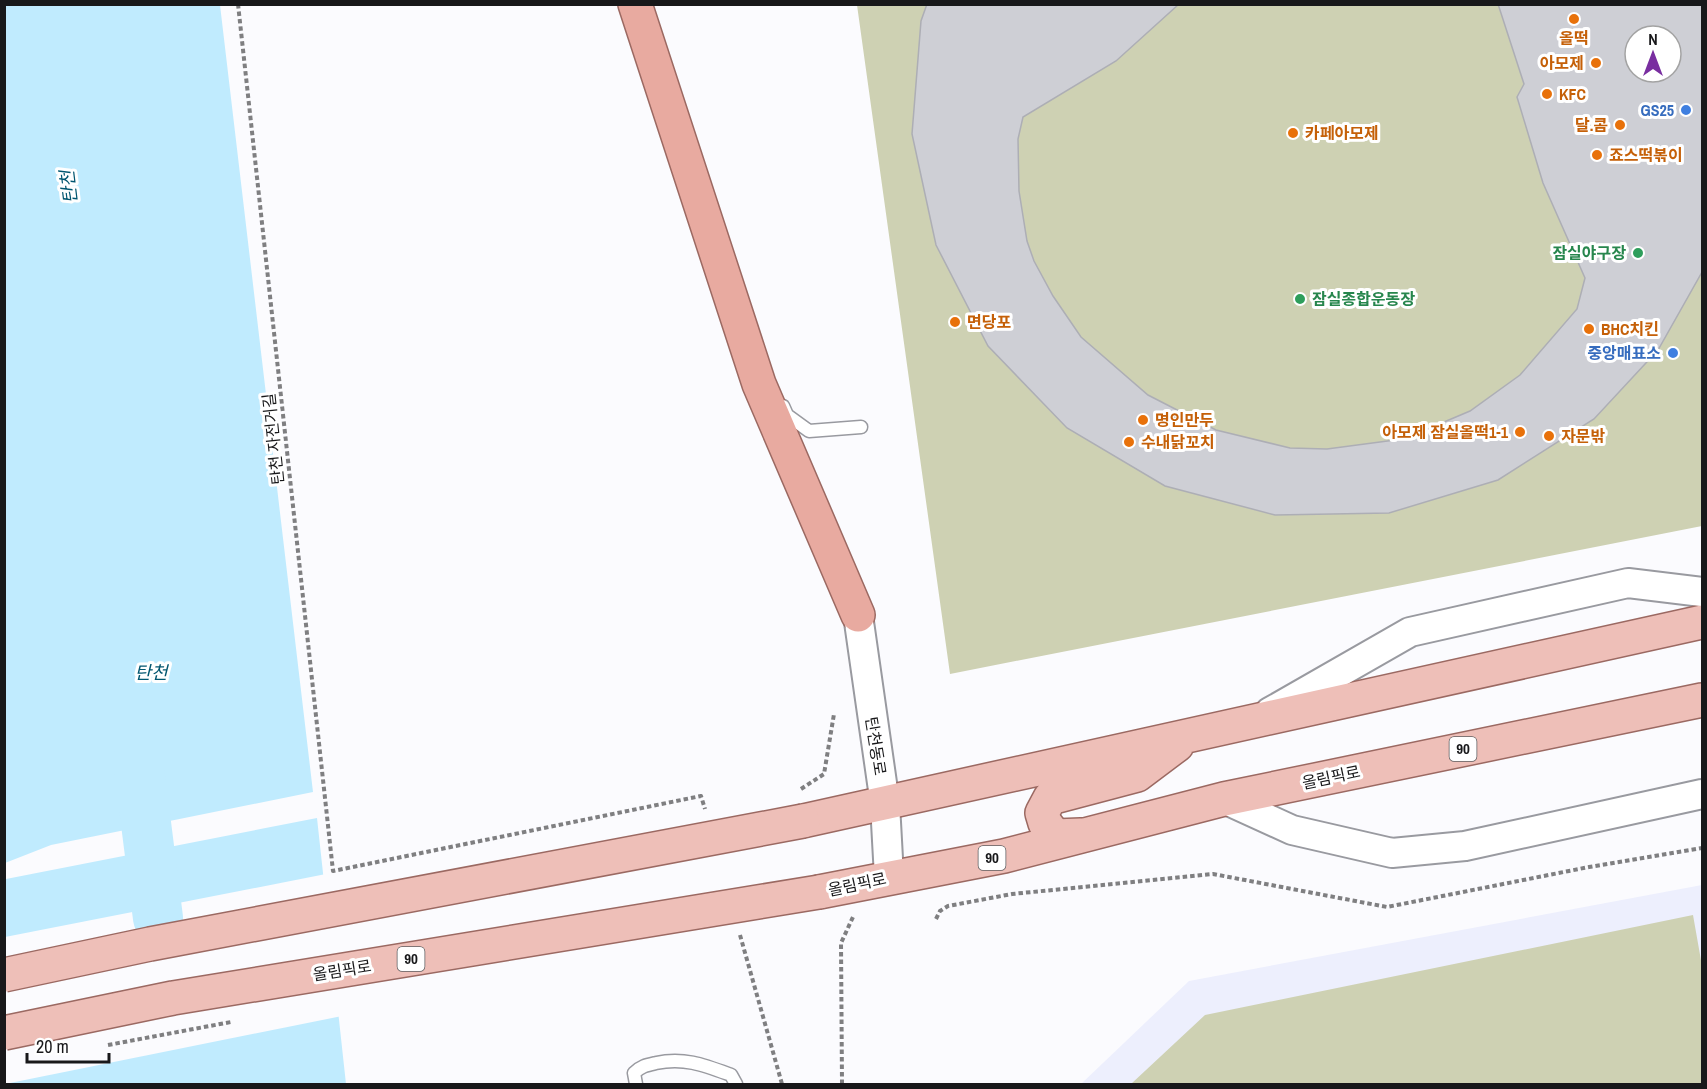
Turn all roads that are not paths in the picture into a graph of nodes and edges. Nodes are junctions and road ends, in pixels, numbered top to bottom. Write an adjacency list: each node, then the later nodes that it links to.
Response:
1 (635, 4): 5 (highway)
2 (643, 4): 3 (lane)
3 (861, 427)
4 (1702, 592): 8 (street)
5 (858, 615): 12 (street, 탄천동로)
6 (1702, 622): 8 (main road)
7 (1702, 700): 11 (main road, 올림픽로 / 90)
8 (1250, 724): 9 (main road)
9 (1186, 739): 12 (main road); 13 (main road)
10 (1702, 794): 11 (street)
11 (1224, 799): 13 (main road, 올림픽로 / 90)
12 (885, 804): 14 (street, 탄천동로); 15 (main road, bridge)
13 (1094, 833): 14 (main road, 올림픽로 / 90)
14 (889, 877): 16 (main road, 올림픽로 / 90, bridge)
15 (4, 975)
16 (4, 1033)
17 (636, 1084): 18 (lane)
18 (736, 1084)

